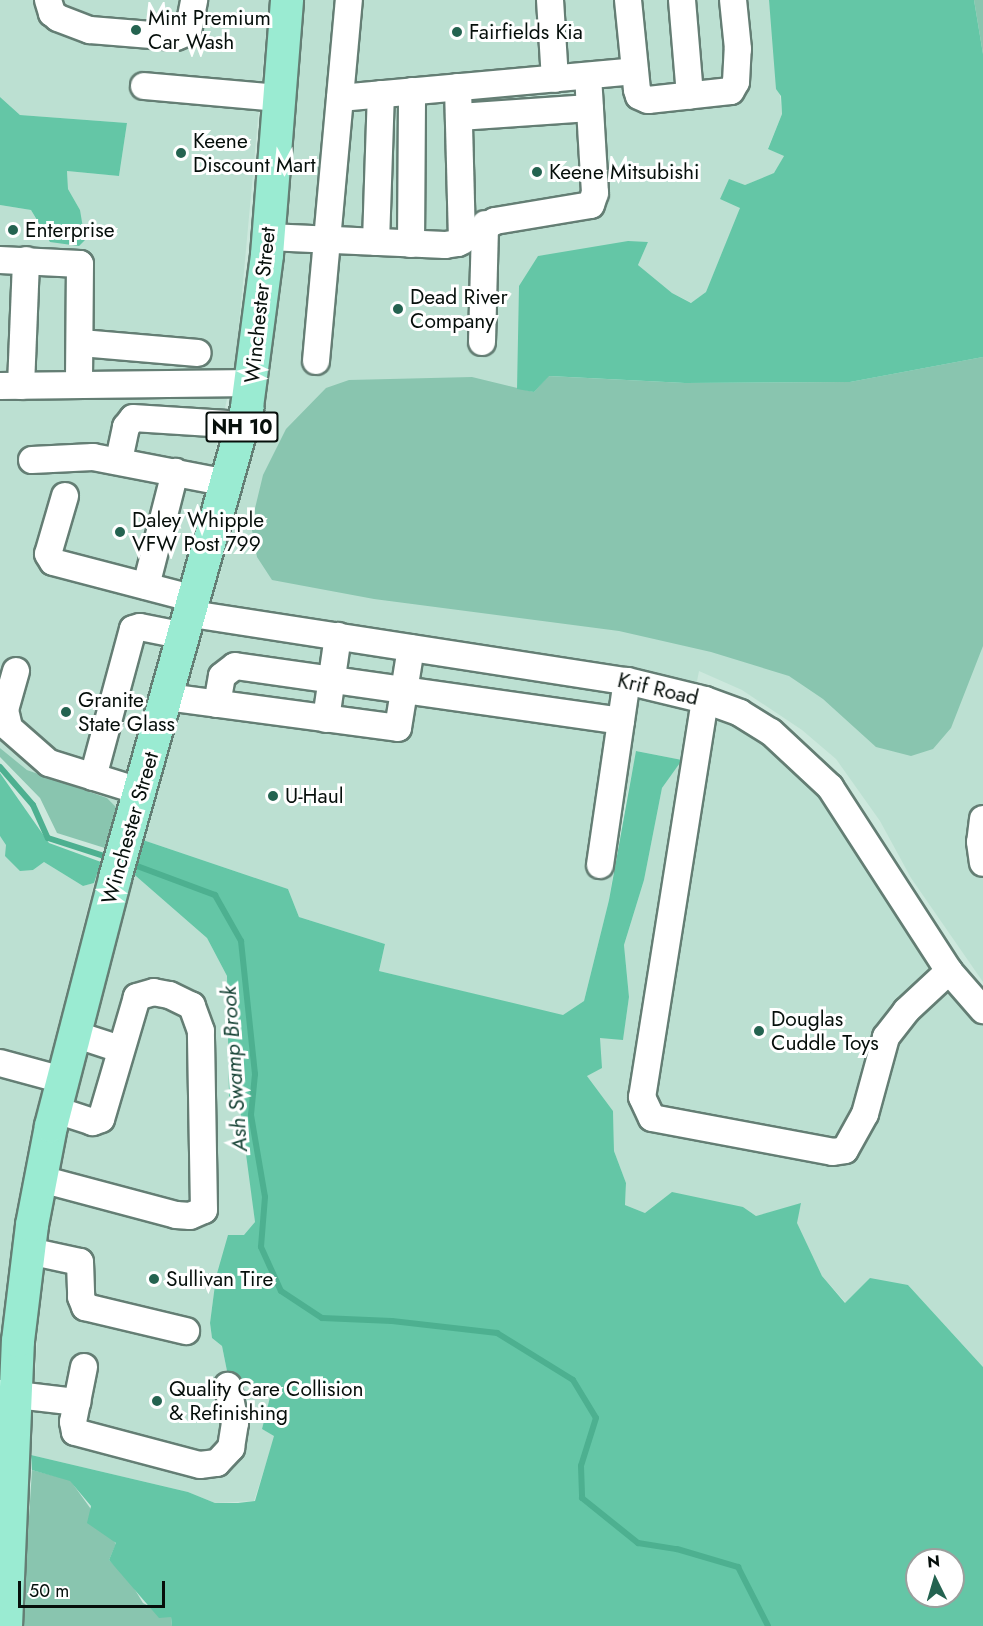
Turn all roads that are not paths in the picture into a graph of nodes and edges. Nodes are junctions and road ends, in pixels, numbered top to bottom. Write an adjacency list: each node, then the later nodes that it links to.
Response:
1 (48, 0): 8 (street)
2 (287, 0): 17 (main road, Winchester Street / NH 10)
3 (349, 0): 18 (street)
4 (550, 0): 11 (street)
5 (628, 0): 9 (street)
6 (682, 0): 16 (street)
7 (733, 0): 16 (street)
8 (193, 6)
9 (635, 71): 10 (street); 16 (street)
10 (588, 76): 11 (street); 19 (street)
11 (555, 79): 13 (street)
12 (144, 86): 17 (street)
13 (458, 87): 14 (street); 20 (street)
14 (412, 92): 15 (street); 26 (street)
15 (381, 94): 18 (street); 25 (street)
16 (690, 96)
17 (279, 98): 22 (main road, Winchester Street / NH 10)
18 (340, 98): 23 (street)
19 (590, 108): 20 (street); 21 (street)
20 (459, 117): 24 (street)
21 (484, 224): 24 (street); 29 (street)
22 (268, 237): 23 (street); 33 (main road, Winchester Street / NH 10)
23 (327, 240): 25 (street); 32 (street)
24 (462, 241): 26 (street)
25 (376, 242): 26 (street)
26 (411, 244)
27 (0, 260): 28 (street)
28 (26, 260): 30 (street); 35 (street)
29 (482, 342)
30 (81, 344): 31 (street); 34 (street)
31 (198, 353)
32 (316, 362)
33 (252, 383): 34 (street); 36 (main road, Winchester Street / NH 10)
34 (79, 385): 35 (street)
35 (10, 386)
36 (243, 425): 38 (street); 40 (main road, Winchester Street / NH 10)
37 (32, 460): 38 (street)
38 (119, 460): 39 (street)
39 (176, 472): 40 (street); 42 (street)
40 (228, 483): 43 (main road, Winchester Street / NH 10)
41 (65, 496): 42 (street)
42 (146, 586): 43 (street)
43 (191, 616): 44 (street, Krif Road); 50 (main road, Winchester Street / NH 10); 55 (street)
44 (338, 636): 45 (street, Krif Road); 47 (street)
45 (411, 648): 48 (street, Krif Road); 49 (street)
46 (16, 671): 55 (street)
47 (332, 680): 49 (street); 52 (street); 53 (street)
48 (627, 681): 51 (street, Krif Road); 54 (street)
49 (405, 690): 53 (street); 54 (street)
50 (167, 697): 52 (street); 56 (main road, Winchester Street / NH 10)
51 (705, 700): 60 (street, Krif Road); 60 (street)
52 (217, 704): 53 (street)
53 (326, 719)
54 (621, 721): 59 (street)
55 (93, 777): 56 (street)
56 (140, 791): 62 (main road, Winchester Street / NH 10)
57 (983, 819): 58 (street)
58 (983, 863)
59 (600, 865)
60 (949, 971): 61 (street, Krif Road)
61 (981, 1004)
62 (74, 1034): 63 (street); 65 (main road, Winchester Street / NH 10)
63 (120, 1049): 66 (street); 67 (street)
64 (0, 1062): 65 (street)
65 (63, 1080): 66 (main road, Winchester Street / NH 10)
66 (55, 1110): 67 (main road, Winchester Street / NH 10)
67 (41, 1179): 68 (main road, Winchester Street / NH 10)
68 (29, 1251): 69 (street); 72 (main road, Winchester Street / NH 10)
69 (186, 1331)
70 (84, 1367): 73 (street)
71 (228, 1386): 73 (street)
72 (8, 1394): 73 (street); 74 (main road, Winchester Street / NH 10)
73 (77, 1402)
74 (6, 1626)

